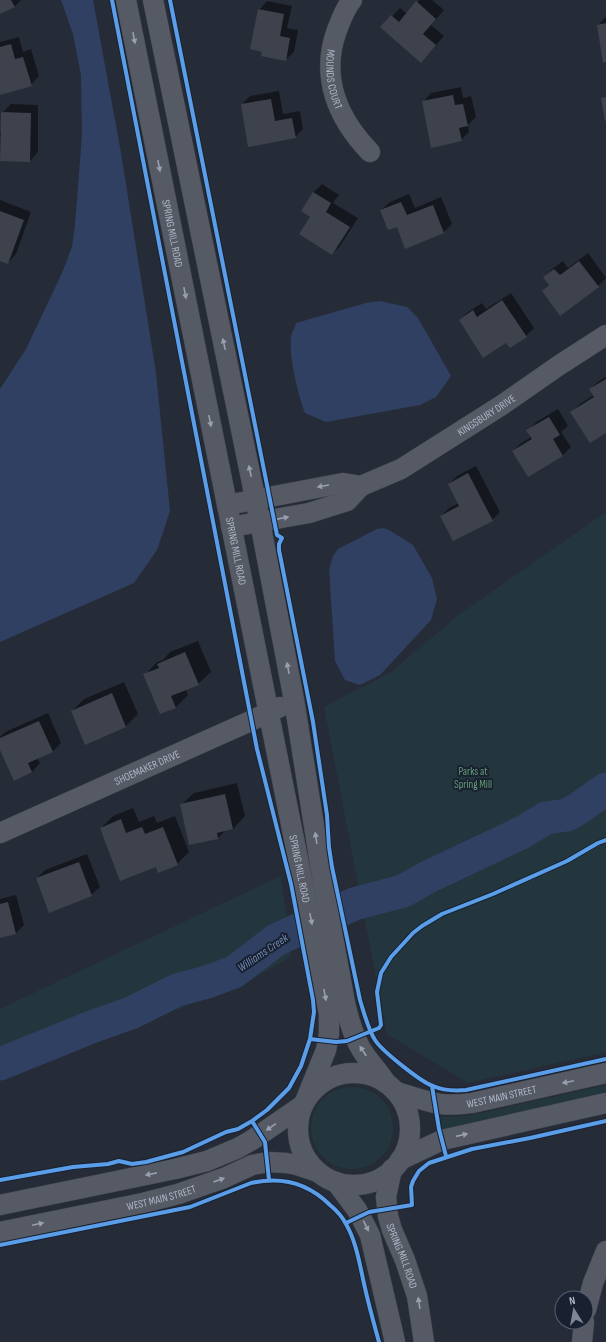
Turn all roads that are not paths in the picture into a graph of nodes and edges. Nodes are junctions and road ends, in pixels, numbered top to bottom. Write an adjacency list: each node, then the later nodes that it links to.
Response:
1 (126, 0): 8 (street, SPRING MILL ROAD, one-way to 8)
2 (153, 0): 7 (street, SPRING MILL ROAD, one-way to 2)
3 (352, 0): 4 (street, MOUNDS COURT)
4 (370, 152)
5 (606, 335): 6 (street, KINGSBURY DRIVE)
6 (361, 486): 7 (street, one-way to 7); 9 (street, KINGSBURY DRIVE, one-way to 6)
7 (255, 499): 8 (street); 9 (street, SPRING MILL ROAD)
8 (227, 505): 10 (street, SPRING MILL ROAD)
9 (260, 522): 10 (street, KINGSBURY DRIVE); 11 (street, SPRING MILL ROAD, one-way to 9)
10 (231, 527): 12 (street, SPRING MILL ROAD)
11 (294, 700): 12 (street, SHOEMAKER DRIVE); 14 (street, SPRING MILL ROAD, one-way to 11)
12 (269, 712): 13 (street, SHOEMAKER DRIVE); 14 (street, SPRING MILL ROAD)
13 (0, 833)
14 (313, 879): 15 (street, SPRING MILL ROAD)
15 (327, 953): 17 (street, SPRING MILL ROAD, one-way to 15); 18 (street, SPRING MILL ROAD, one-way to 18)
16 (606, 1073): 17 (street, WEST MAIN STREET, one-way to 17)
17 (391, 1088): 18 (street); 20 (street)
18 (304, 1102): 21 (street); 23 (street, one-way to 23)
19 (606, 1103): 20 (street, one-way to 19)
20 (396, 1165): 22 (street); 29 (street, SPRING MILL ROAD, one-way to 20)
21 (318, 1172): 22 (street); 24 (street, WEST MAIN STREET, one-way to 21)
22 (336, 1182): 28 (street, SPRING MILL ROAD, one-way to 28)
23 (0, 1205)
24 (0, 1232)
25 (606, 1251): 26 (street)
26 (591, 1290)
27 (583, 1330): 30 (street)
28 (395, 1342)
29 (424, 1342)
30 (582, 1342)

